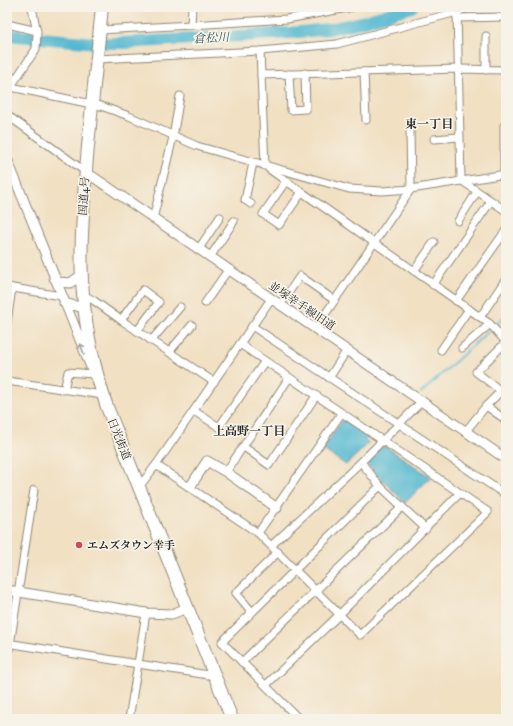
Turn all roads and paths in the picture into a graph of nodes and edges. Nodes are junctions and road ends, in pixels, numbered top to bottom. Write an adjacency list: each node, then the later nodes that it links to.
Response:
1 (32, 7): 10 (street)
2 (102, 7): 11 (highway, 国道4号)
3 (192, 7): 9 (street)
4 (353, 7): 9 (street)
5 (468, 7): 6 (street)
6 (457, 15): 7 (street); 13 (street); 15 (street)
7 (506, 17)
8 (7, 24): 10 (street)
9 (191, 25): 11 (street)
10 (37, 32): 22 (street)
11 (100, 32): 14 (highway, 国道4号)
12 (486, 36): 16 (street)
13 (260, 51): 14 (street); 21 (street)
14 (98, 54): 24 (highway, 国道4号)
15 (458, 69): 16 (street); 18 (street); 30 (street)
16 (486, 70): 17 (street)
17 (506, 70)
18 (364, 72): 20 (street); 26 (street)
19 (289, 74): 20 (street); 20 (street); 21 (street)
20 (304, 74)
21 (261, 75): 34 (street)
22 (9, 90): 24 (street)
23 (180, 96): 29 (street)
24 (92, 104): 29 (street); 35 (highway, 国道4号)
25 (7, 115): 35 (street)
26 (366, 120)
27 (504, 126): 36 (street)
28 (410, 129): 39 (street)
29 (173, 137): 33 (street); 46 (street)
30 (459, 137): 31 (street); 37 (street)
31 (434, 139)
32 (7, 159): 57 (street, 日光街道)
33 (253, 162): 34 (street); 43 (street)
34 (265, 166): 38 (street); 39 (street)
35 (86, 172): 46 (street, 並塚幸手線旧道); 56 (highway, 国道4号)
36 (505, 174): 37 (street)
37 (461, 180): 39 (street); 41 (street)
38 (286, 181): 40 (street); 40 (street)
39 (411, 189): 50 (street)
40 (302, 192): 50 (street)
41 (477, 192): 42 (street); 48 (street)
42 (491, 201): 44 (street); 59 (street)
43 (251, 204)
44 (506, 211)
45 (220, 217): 52 (street)
46 (153, 219): 52 (street, 並塚幸手線旧道)
47 (234, 221): 53 (street)
48 (458, 221)
49 (506, 230): 65 (street)
50 (373, 242): 55 (street); 64 (street)
51 (434, 242): 55 (street)
52 (198, 250): 53 (street, 並塚幸手線旧道)
53 (210, 257): 54 (street, 並塚幸手線旧道)
54 (228, 270): 63 (street, 並塚幸手線旧道); 66 (street)
55 (414, 271): 59 (street)
56 (82, 275): 57 (street); 61 (highway, 国道4号)
57 (54, 278): 62 (street, 日光街道)
58 (506, 279): 71 (street)
59 (434, 285): 65 (street)
60 (10, 287): 62 (street); 73 (street)
61 (83, 295): 69 (highway, 国道4号); 72 (street)
62 (63, 299): 69 (street); 91 (street, 日光街道, one-way to 62)
63 (271, 299): 67 (street, 並塚幸手線旧道); 76 (street)
64 (334, 300): 67 (street); 77 (street)
65 (456, 301): 70 (street)
66 (205, 303)
67 (280, 305): 77 (street, 並塚幸手線旧道)
68 (180, 307): 79 (street)
69 (84, 308): 91 (highway, 国道4号)
70 (469, 309): 71 (street); 84 (street)
71 (478, 316): 74 (street)
72 (121, 320): 78 (street); 78 (street)
73 (7, 322)
74 (490, 324): 80 (street); 82 (street)
75 (192, 325): 85 (street)
76 (252, 326): 81 (street); 88 (street)
77 (315, 329): 83 (street, 並塚幸手線旧道)
78 (138, 332): 79 (street)
79 (151, 341): 85 (street)
80 (506, 342): 92 (street)
81 (240, 344): 86 (street); 90 (street)
82 (462, 348)
83 (347, 350): 88 (street); 95 (street, 並塚幸手線旧道)
84 (441, 350)
85 (168, 352): 90 (street)
86 (265, 361): 87 (street); 97 (street)
87 (289, 378): 94 (street); 103 (street)
88 (329, 378): 100 (street)
89 (7, 381): 93 (street)
90 (214, 382): 97 (street)
91 (98, 385): 93 (street); 93 (street); 109 (highway, 日光街道)
92 (503, 388): 96 (street)
93 (64, 390)
94 (316, 396): 98 (street); 103 (street)
95 (422, 401): 100 (street); 101 (street, 並塚幸手線旧道)
96 (486, 406): 99 (street); 101 (street)
97 (194, 411): 106 (street)
98 (341, 414): 102 (street); 115 (street)
99 (506, 420)
100 (399, 424): 102 (street); 113 (street)
101 (466, 431): 104 (street, 並塚幸手線旧道)
102 (382, 440): 105 (street); 112 (street)
103 (244, 447): 107 (street)
104 (506, 459)
105 (361, 462): 108 (street); 118 (street)
106 (156, 465): 109 (street); 110 (street)
107 (226, 472): 110 (street); 115 (street)
108 (380, 486): 114 (street); 120 (street)
109 (139, 487): 124 (highway, 日光街道)
110 (190, 487): 117 (street)
111 (34, 490): 123 (street)
112 (460, 493): 116 (street); 127 (street)
113 (506, 495)
114 (402, 507): 116 (street); 122 (street)
115 (277, 508): 117 (street)
116 (426, 529): 127 (street)
117 (258, 533): 118 (street)
118 (272, 545): 119 (street)
119 (278, 552): 120 (street); 125 (street)
120 (295, 569): 122 (street); 125 (street)
121 (7, 590): 123 (street)
122 (315, 590): 127 (street); 129 (street)
123 (18, 592): 126 (street); 128 (street)
124 (187, 608): 126 (street); 132 (highway, 日光街道)
125 (252, 612): 129 (street)
126 (146, 613): 131 (street)
127 (339, 615): 133 (street)
128 (9, 643): 130 (street); 131 (street)
129 (242, 662): 133 (street)
130 (7, 664)
131 (138, 664): 132 (street); 134 (street)
132 (215, 676): 135 (highway, 日光街道)
133 (266, 685): 136 (street)
134 (129, 719)
135 (232, 719)
136 (299, 719)

